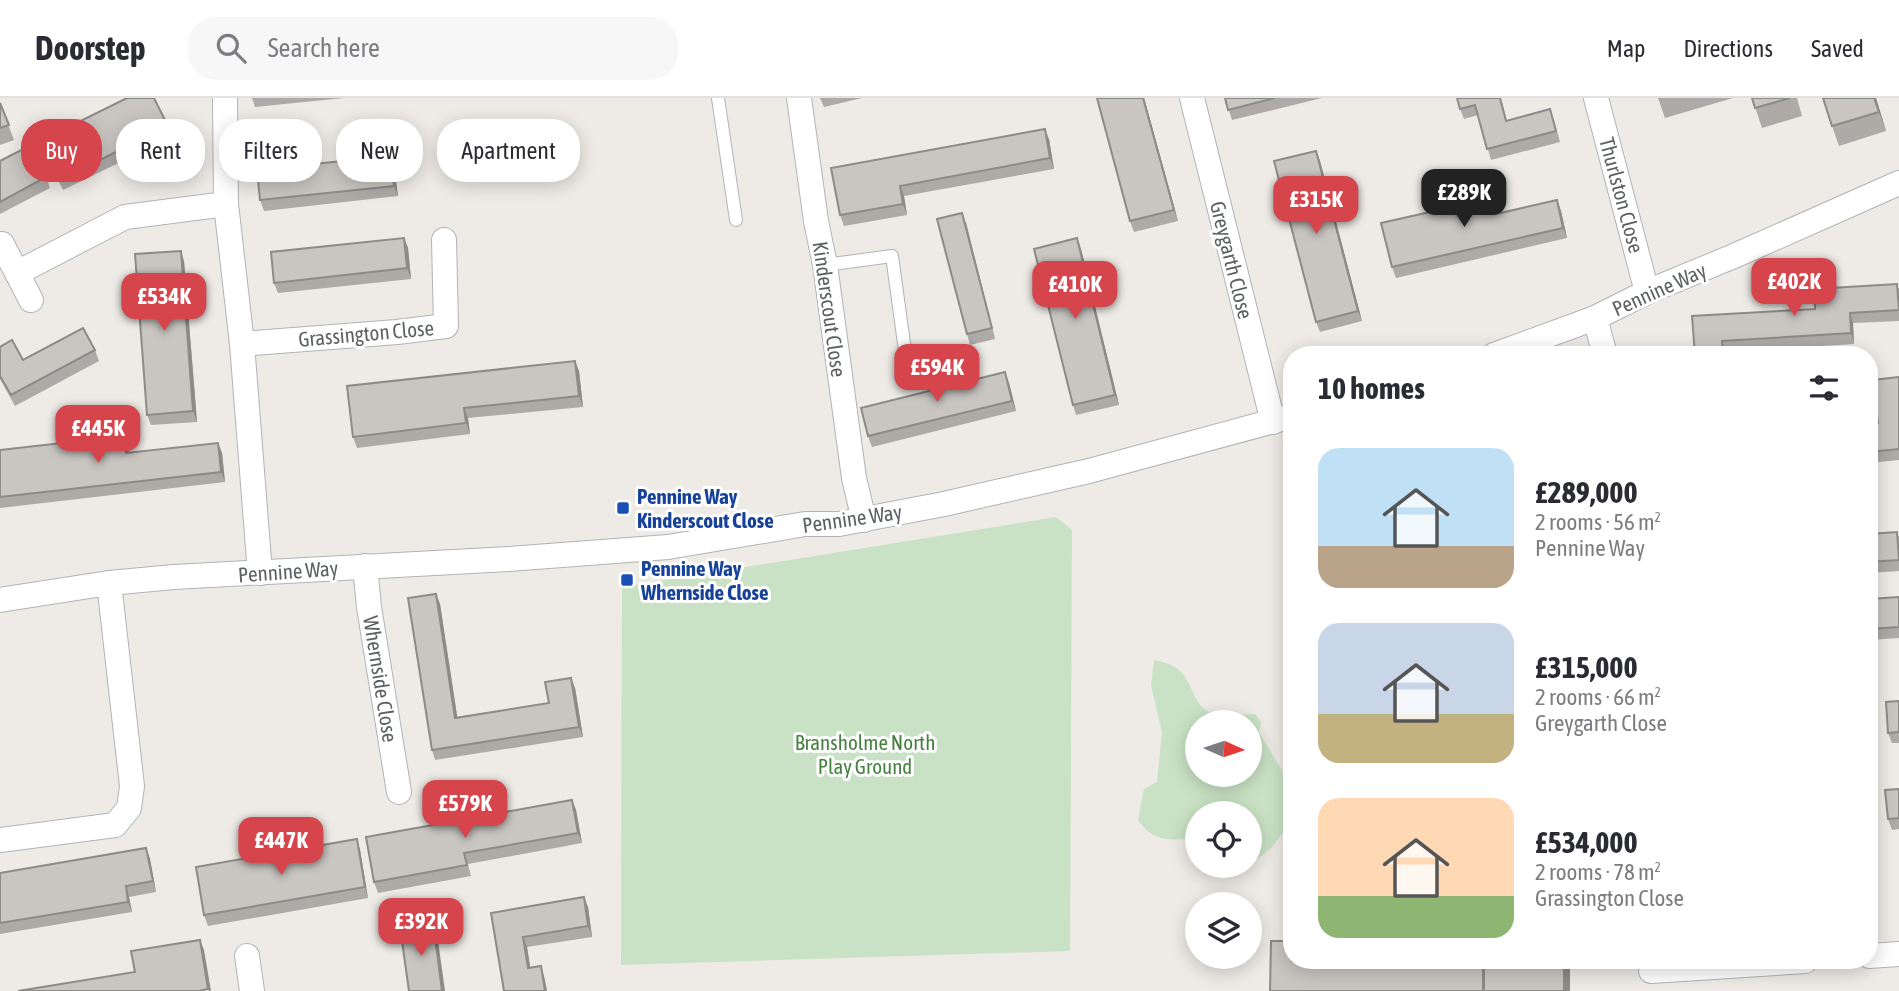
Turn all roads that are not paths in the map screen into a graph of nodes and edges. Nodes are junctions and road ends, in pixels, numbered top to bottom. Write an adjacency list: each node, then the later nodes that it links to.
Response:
1 (225, 98): 7 (street)
2 (718, 98): 8 (lane)
3 (799, 98): 11 (street, Kinderscout Close)
4 (1192, 98): 20 (street, Greygarth Close)
5 (1596, 98): 13 (street, Thurlston Close)
6 (1899, 183): 13 (street, Pennine Way)
7 (226, 204): 12 (street); 16 (street)
8 (736, 220)
9 (444, 240): 16 (street, Grassington Close)
10 (2, 244): 12 (street)
11 (825, 265): 19 (lane); 21 (street, Kinderscout Close)
12 (17, 273): 14 (street)
13 (1647, 292): 15 (street, Pennine Way)
14 (32, 300)
15 (1595, 318): 17 (street, Pennine Way); 18 (street)
16 (243, 344): 23 (street)
17 (1519, 346)
18 (1603, 346)
19 (906, 358)
20 (1282, 419): 21 (street, Pennine Way)
21 (864, 520): 22 (street, Pennine Way)
22 (365, 566): 23 (street, Pennine Way); 26 (street, Whernside Close)
23 (260, 573): 24 (street, Pennine Way)
24 (109, 583): 25 (street, Pennine Way); 27 (street)
25 (0, 600)
26 (399, 792)
27 (0, 840)
28 (1899, 954): 29 (street)
29 (1878, 955)
30 (247, 956): 33 (street)
31 (1711, 969): 32 (street)
32 (1653, 974)
33 (252, 991)

